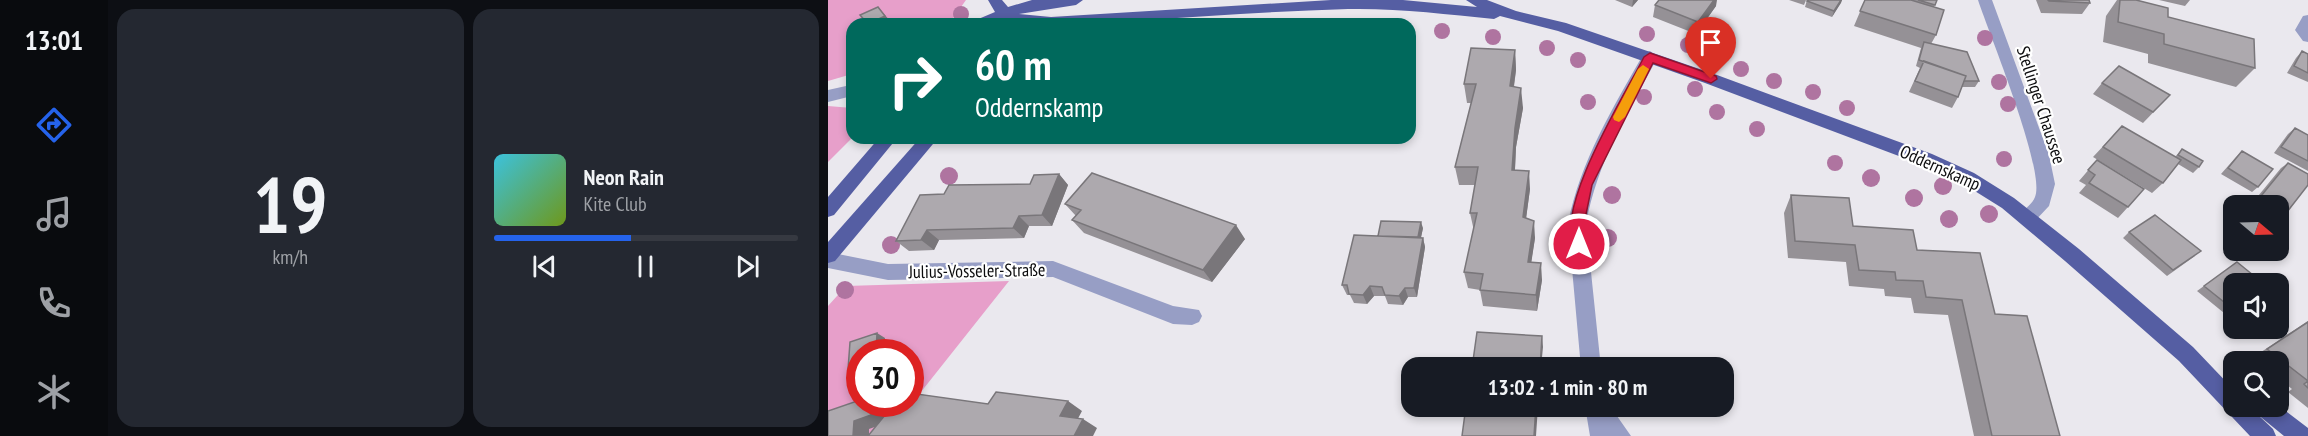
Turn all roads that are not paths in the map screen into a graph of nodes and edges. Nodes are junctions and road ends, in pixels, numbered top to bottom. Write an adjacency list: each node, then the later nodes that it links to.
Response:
1 (1076, 0): 5 (main road)
2 (1473, 0): 7 (main road, Oddernskamp)
3 (1985, 0): 21 (street, Stellinger Chaussee)
4 (1373, 1): 7 (main road, Oddernskamp); 12 (main road, Oddernskamp)
5 (1034, 2): 6 (main road); 11 (main road)
6 (997, 4): 8 (main road); 9 (main road); 10 (main road, Oddernskamp)
7 (1512, 15): 15 (main road, Oddernskamp)
8 (982, 18)
9 (986, 18)
10 (1016, 18)
11 (1024, 18)
12 (1112, 18)
13 (2308, 20): 14 (street)
14 (2308, 37)
15 (1650, 57): 21 (main road, Oddernskamp); 26 (street)
16 (846, 92): 17 (street)
17 (828, 96)
18 (884, 144): 20 (main road)
19 (925, 144): 22 (main road)
20 (828, 210)
21 (2027, 218): 25 (main road, Oddernskamp)
22 (828, 255)
23 (828, 260): 24 (street, Julius-Vosseler-Straße)
24 (1192, 316)
25 (2186, 354): 27 (main road, Oddernskamp); 28 (main road, Oddernskamp)
26 (1590, 357)
27 (2223, 379)
28 (2223, 394)
29 (1597, 417): 33 (street)
30 (1604, 417): 34 (street)
31 (2245, 417): 35 (main road, Oddernskamp)
32 (2278, 417): 36 (main road)
33 (1601, 436)
34 (1620, 436)
35 (2265, 436)
36 (2301, 436)

